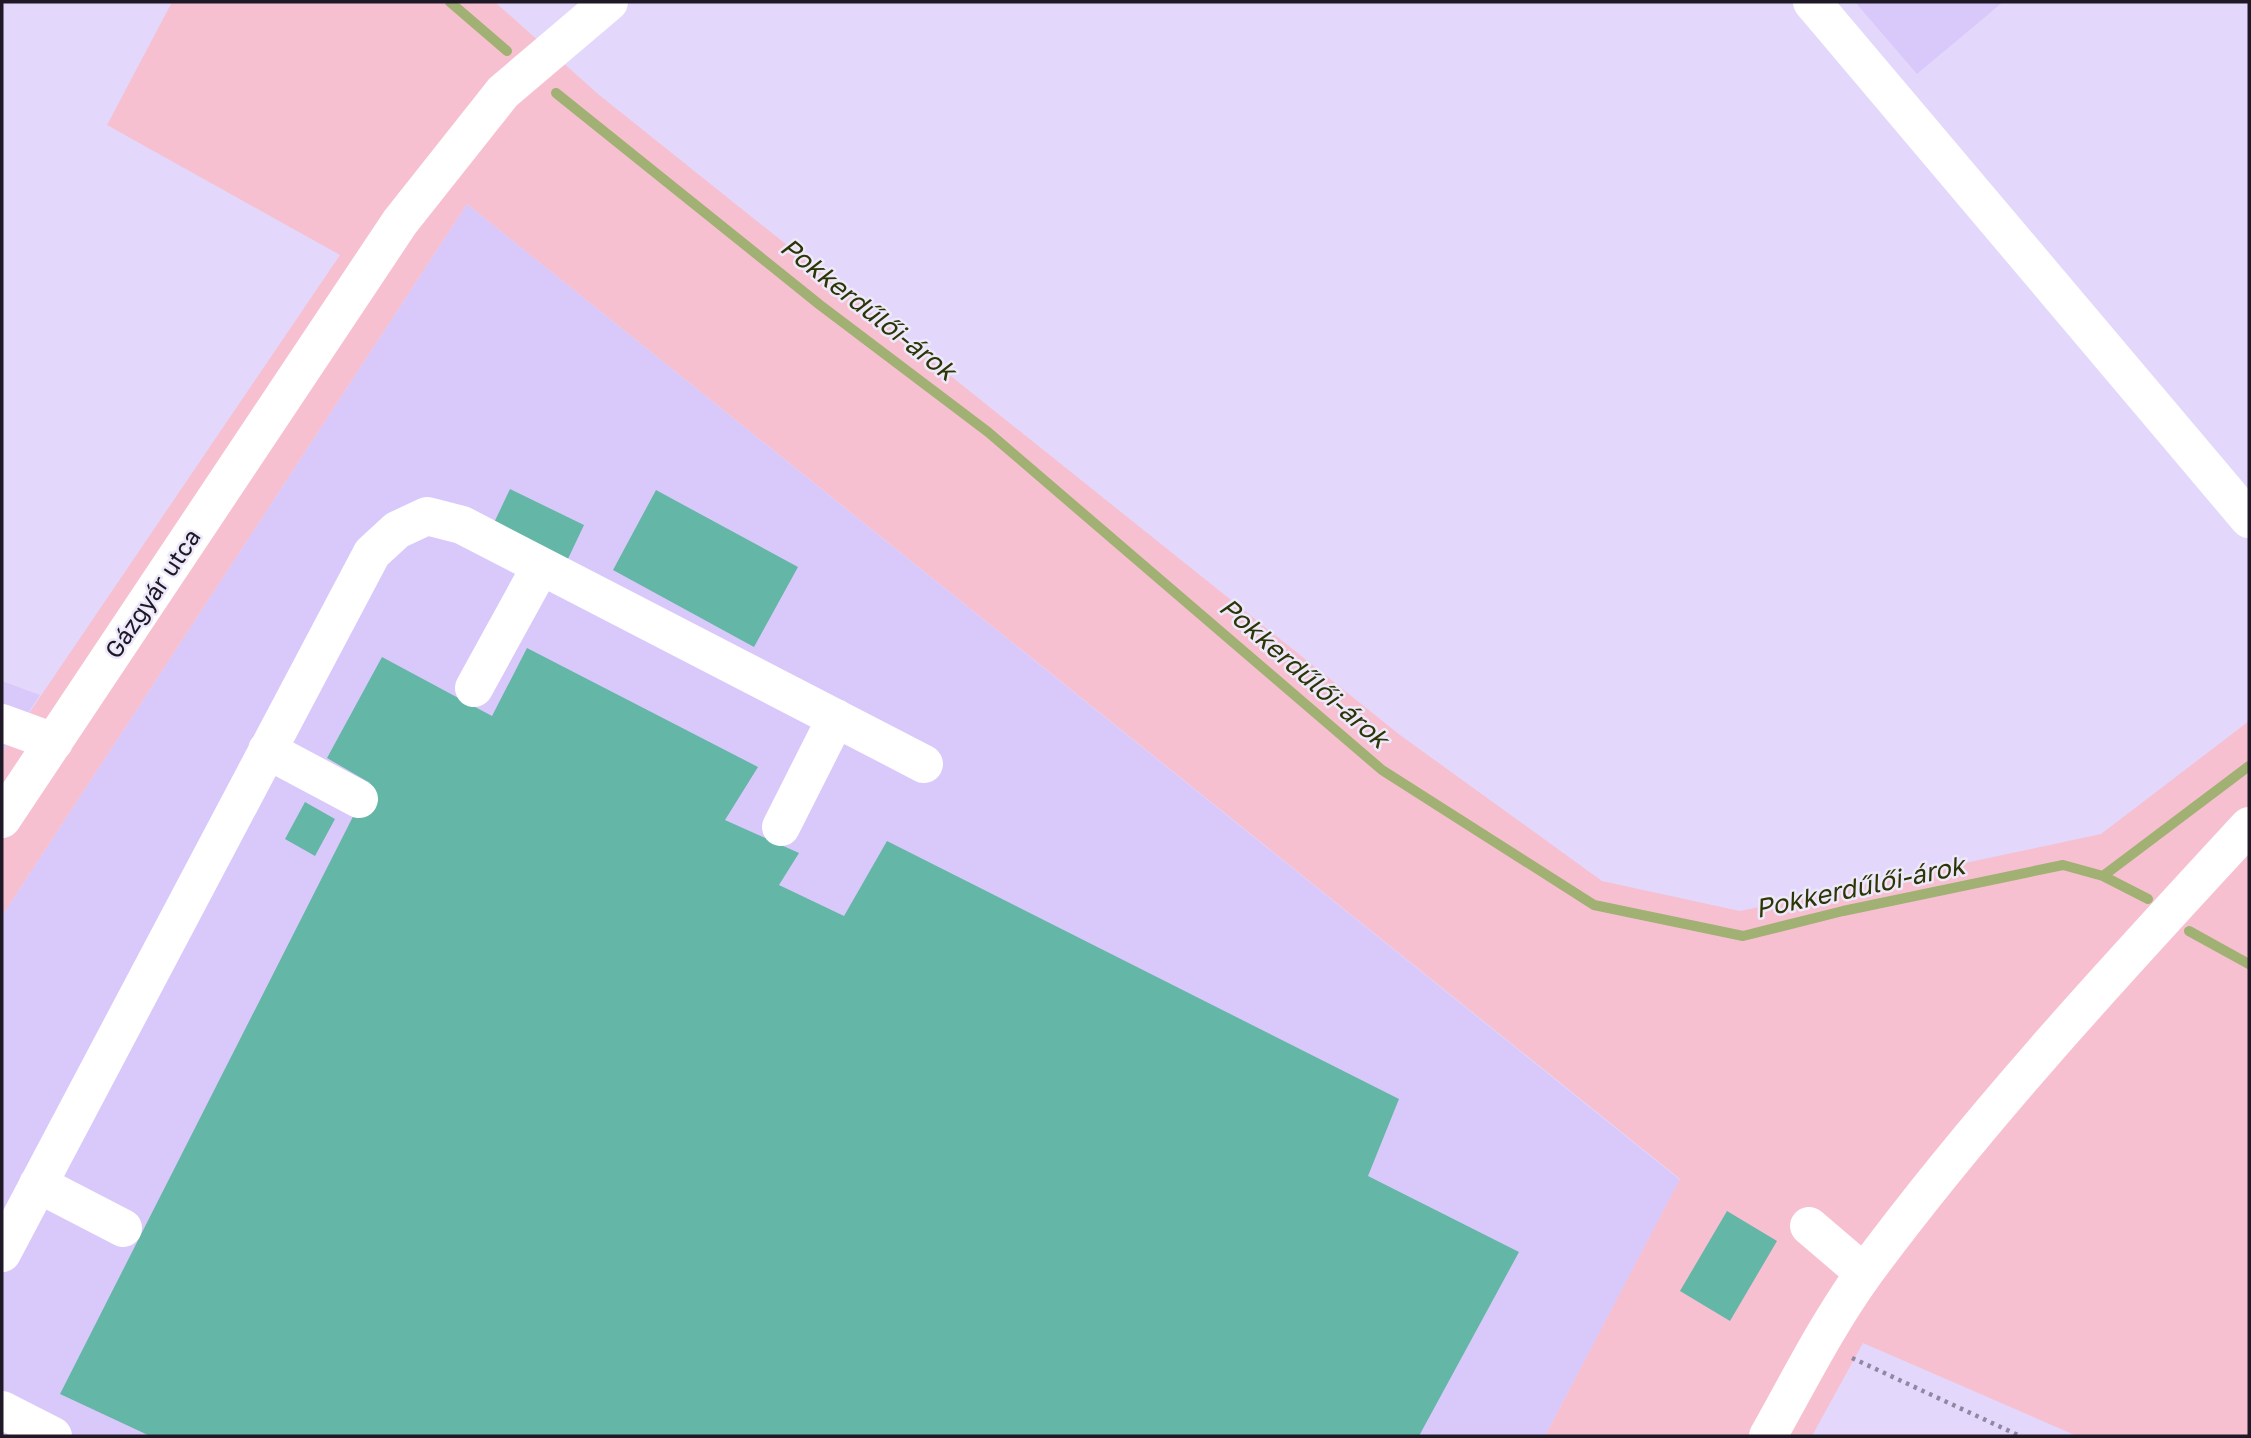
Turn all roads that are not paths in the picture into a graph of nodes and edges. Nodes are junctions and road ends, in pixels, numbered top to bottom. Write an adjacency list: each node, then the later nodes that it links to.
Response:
1 (609, 2): 8 (main road, Gázgyár utca)
2 (1811, 2): 3 (main road)
3 (2249, 519)
4 (541, 566): 5 (main road); 6 (main road); 9 (main road)
5 (474, 688)
6 (836, 718): 10 (main road); 14 (main road)
7 (2, 723): 8 (main road)
8 (54, 742): 12 (main road, Gázgyár utca)
9 (267, 750): 11 (main road); 15 (main road)
10 (924, 764)
11 (359, 799)
12 (2, 820)
13 (2249, 826): 19 (main road)
14 (781, 827)
15 (38, 1184): 17 (main road); 18 (main road)
16 (1809, 1226): 19 (main road)
17 (122, 1228)
18 (2, 1253)
19 (1864, 1273): 22 (main road)
20 (2, 1410): 21 (main road)
21 (52, 1436)
22 (1769, 1436)

